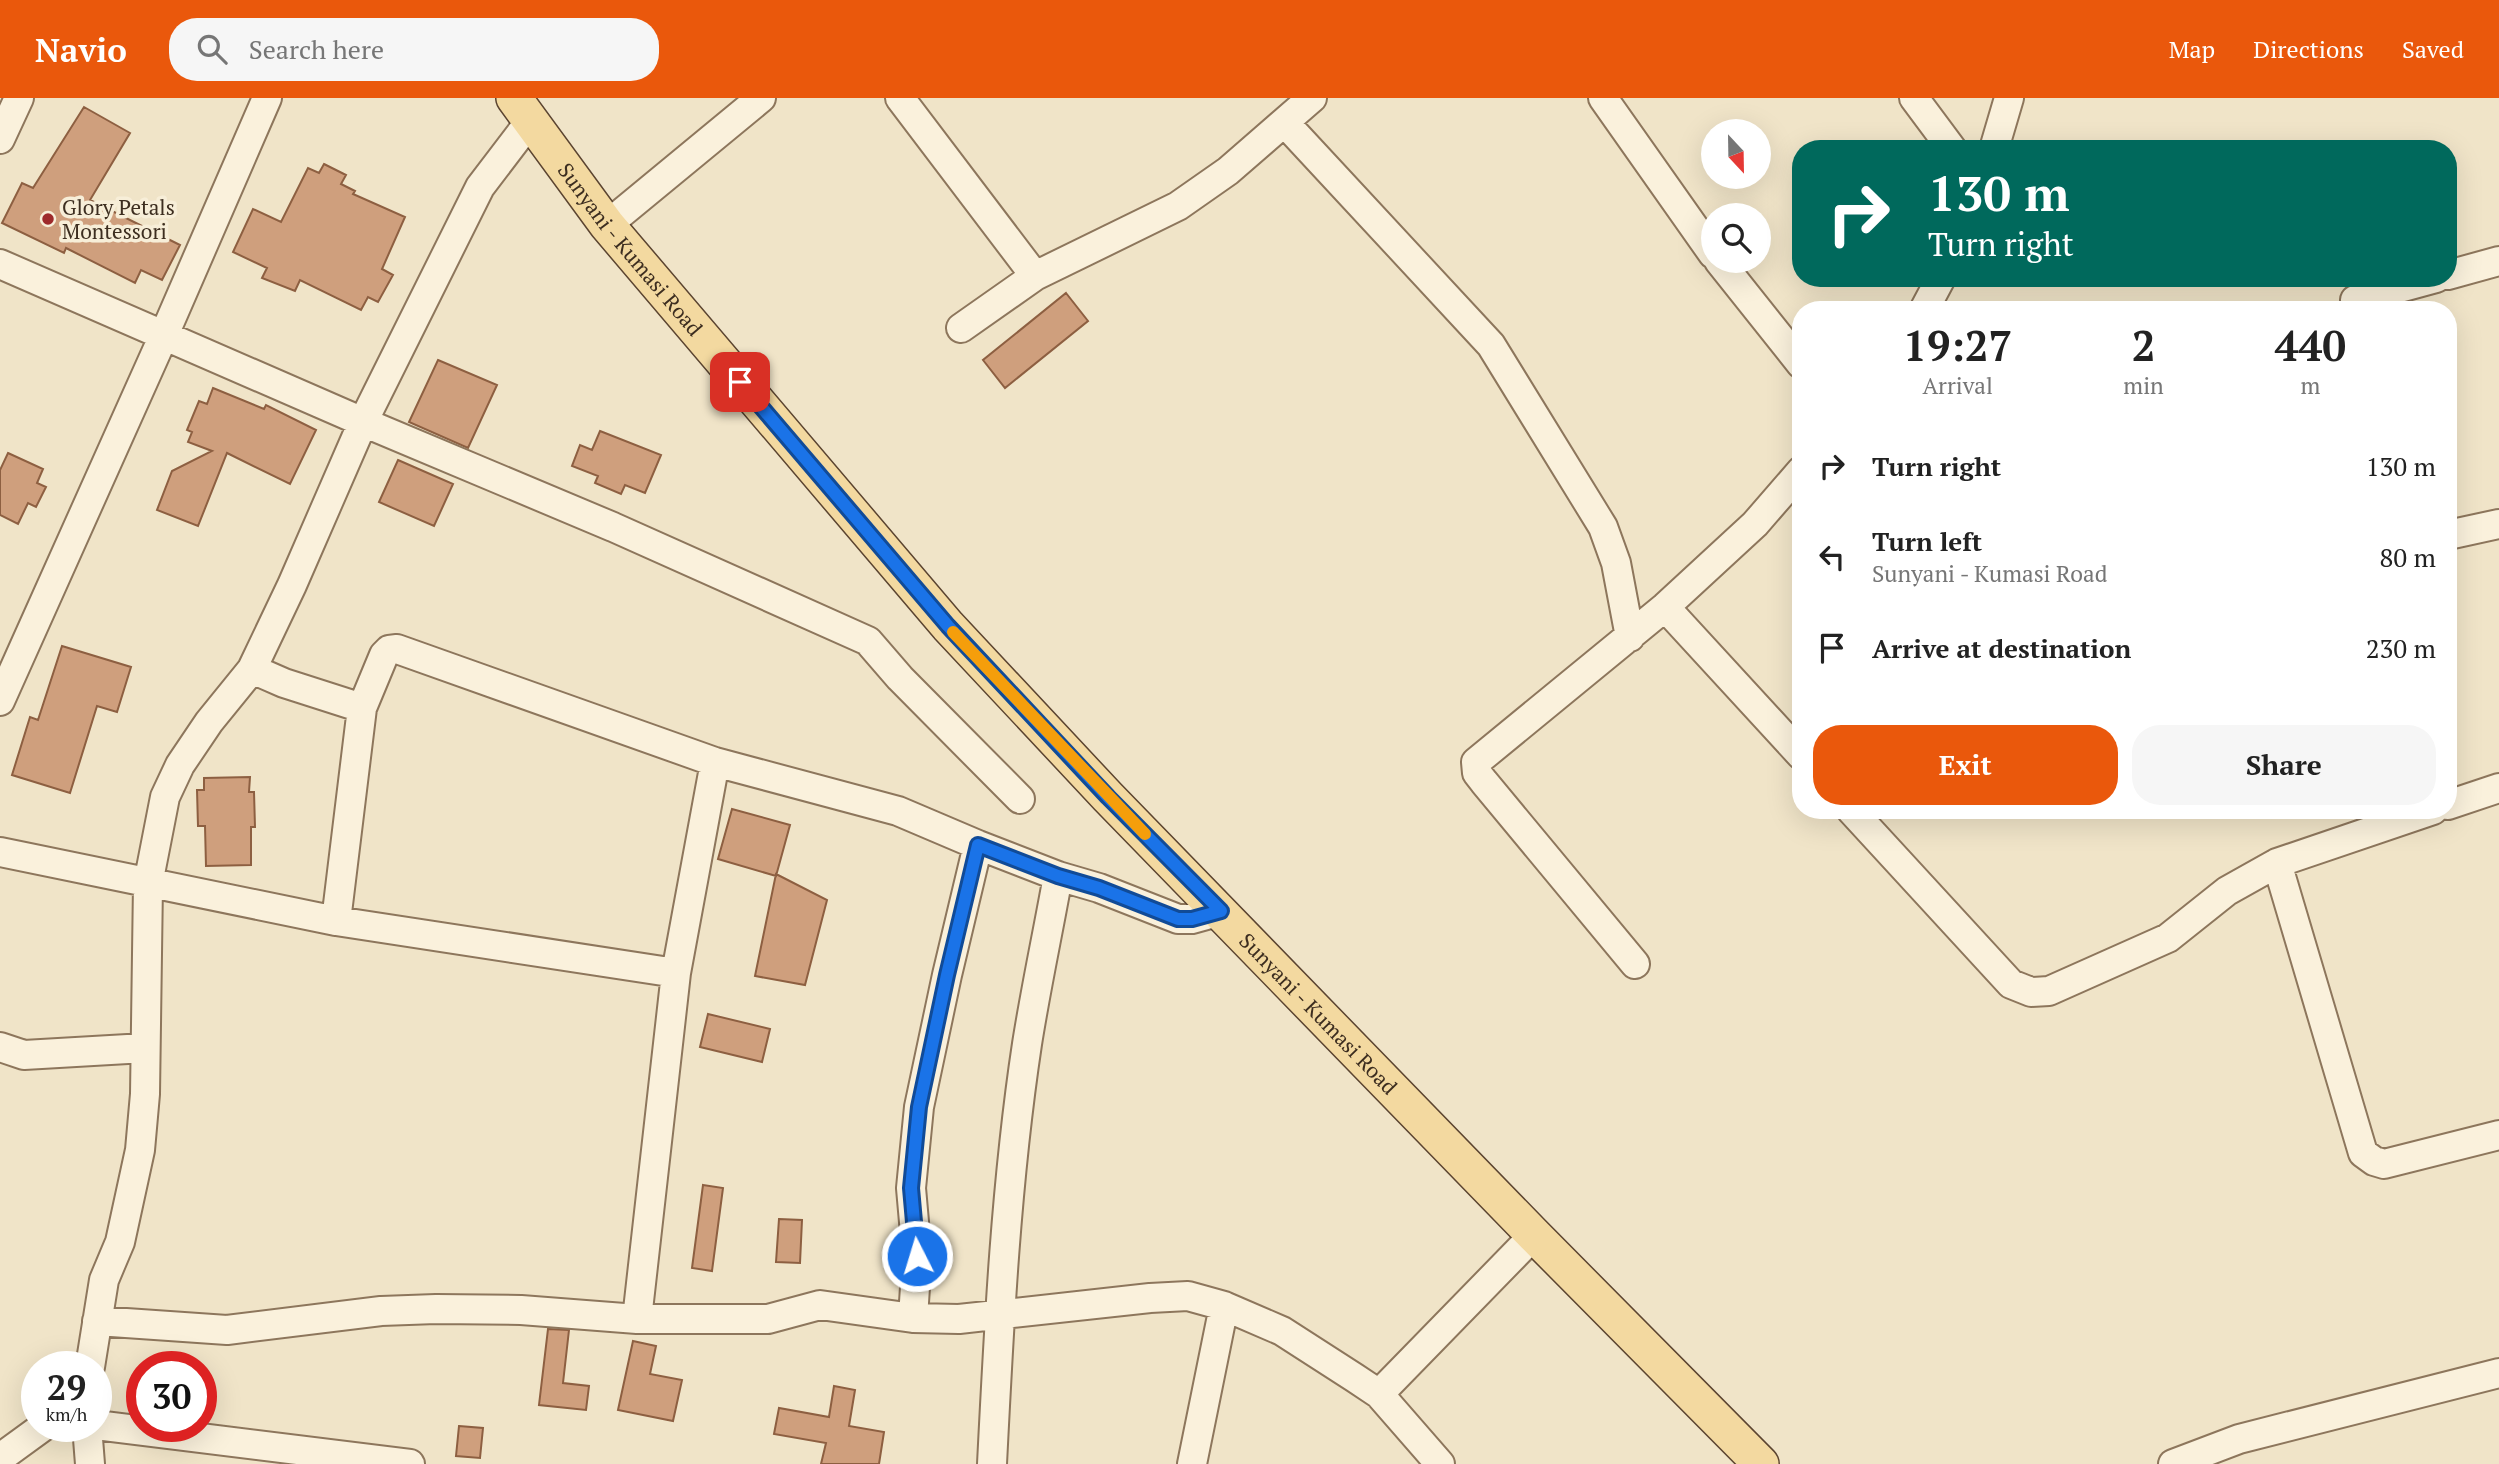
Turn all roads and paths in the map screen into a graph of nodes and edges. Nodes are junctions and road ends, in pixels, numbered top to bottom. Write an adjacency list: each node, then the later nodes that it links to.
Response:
1 (19, 98): 11 (street)
2 (267, 98): 24 (street)
3 (761, 98): 14 (street)
4 (900, 98): 20 (street)
5 (1312, 98): 10 (street)
6 (1603, 98): 15 (street)
7 (1914, 98): 12 (street)
8 (2009, 98): 13 (street)
9 (523, 109): 14 (main road, Sunyani - Kumasi Road); 26 (street)
10 (1285, 123): 20 (street); 31 (street)
11 (0, 139)
12 (1945, 140)
13 (1997, 140)
14 (607, 225): 48 (main road, Sunyani - Kumasi Road)
15 (1701, 237)
16 (2499, 261): 19 (street)
17 (0, 264): 24 (street)
18 (1728, 273): 25 (street)
19 (2457, 273)
20 (1035, 276): 23 (street)
21 (2403, 287): 22 (street)
22 (2355, 300)
23 (961, 328)
24 (164, 335): 26 (street); 32 (street)
25 (1792, 352)
26 (363, 422): 33 (street); 39 (street)
27 (1792, 481): 30 (street)
28 (2499, 524): 29 (street)
29 (2457, 533)
30 (1665, 607): 31 (street); 36 (street)
31 (1630, 637): 50 (street)
32 (8, 661): 34 (street)
33 (252, 669): 35 (street); 47 (street)
34 (0, 701)
35 (362, 708): 37 (street); 49 (street)
36 (1792, 745)
37 (715, 762): 43 (street); 51 (street)
38 (2498, 791): 40 (street)
39 (1020, 799)
40 (2457, 802)
41 (1860, 819): 45 (street)
42 (2407, 819): 45 (street)
43 (978, 845): 46 (street); 58 (street)
44 (0, 852): 47 (street)
45 (2277, 863): 54 (street)
46 (1058, 876): 48 (street); 57 (street)
47 (148, 884): 49 (street); 53 (street)
48 (1221, 911): 55 (main road, Sunyani - Kumasi Road)
49 (336, 920): 51 (street)
50 (1634, 964)
51 (676, 973): 59 (street)
52 (0, 1047): 53 (street)
53 (145, 1048): 60 (street)
54 (2499, 1135)
55 (1534, 1236): 63 (street); 73 (main road, Sunyani - Kumasi Road)
56 (1224, 1306): 57 (street); 63 (street); 71 (street)
57 (1000, 1314): 58 (street); 70 (street)
58 (913, 1318): 59 (street)
59 (637, 1319): 60 (street)
60 (96, 1321): 61 (street)
61 (92, 1351)
62 (2499, 1373): 74 (street)
63 (1379, 1394): 72 (street)
64 (112, 1427): 69 (street)
65 (22, 1442): 67 (street)
66 (88, 1442): 68 (street)
67 (0, 1458)
68 (90, 1464)
69 (410, 1464)
70 (992, 1464)
71 (1192, 1464)
72 (1440, 1464)
73 (1760, 1464)
74 (2173, 1464)

